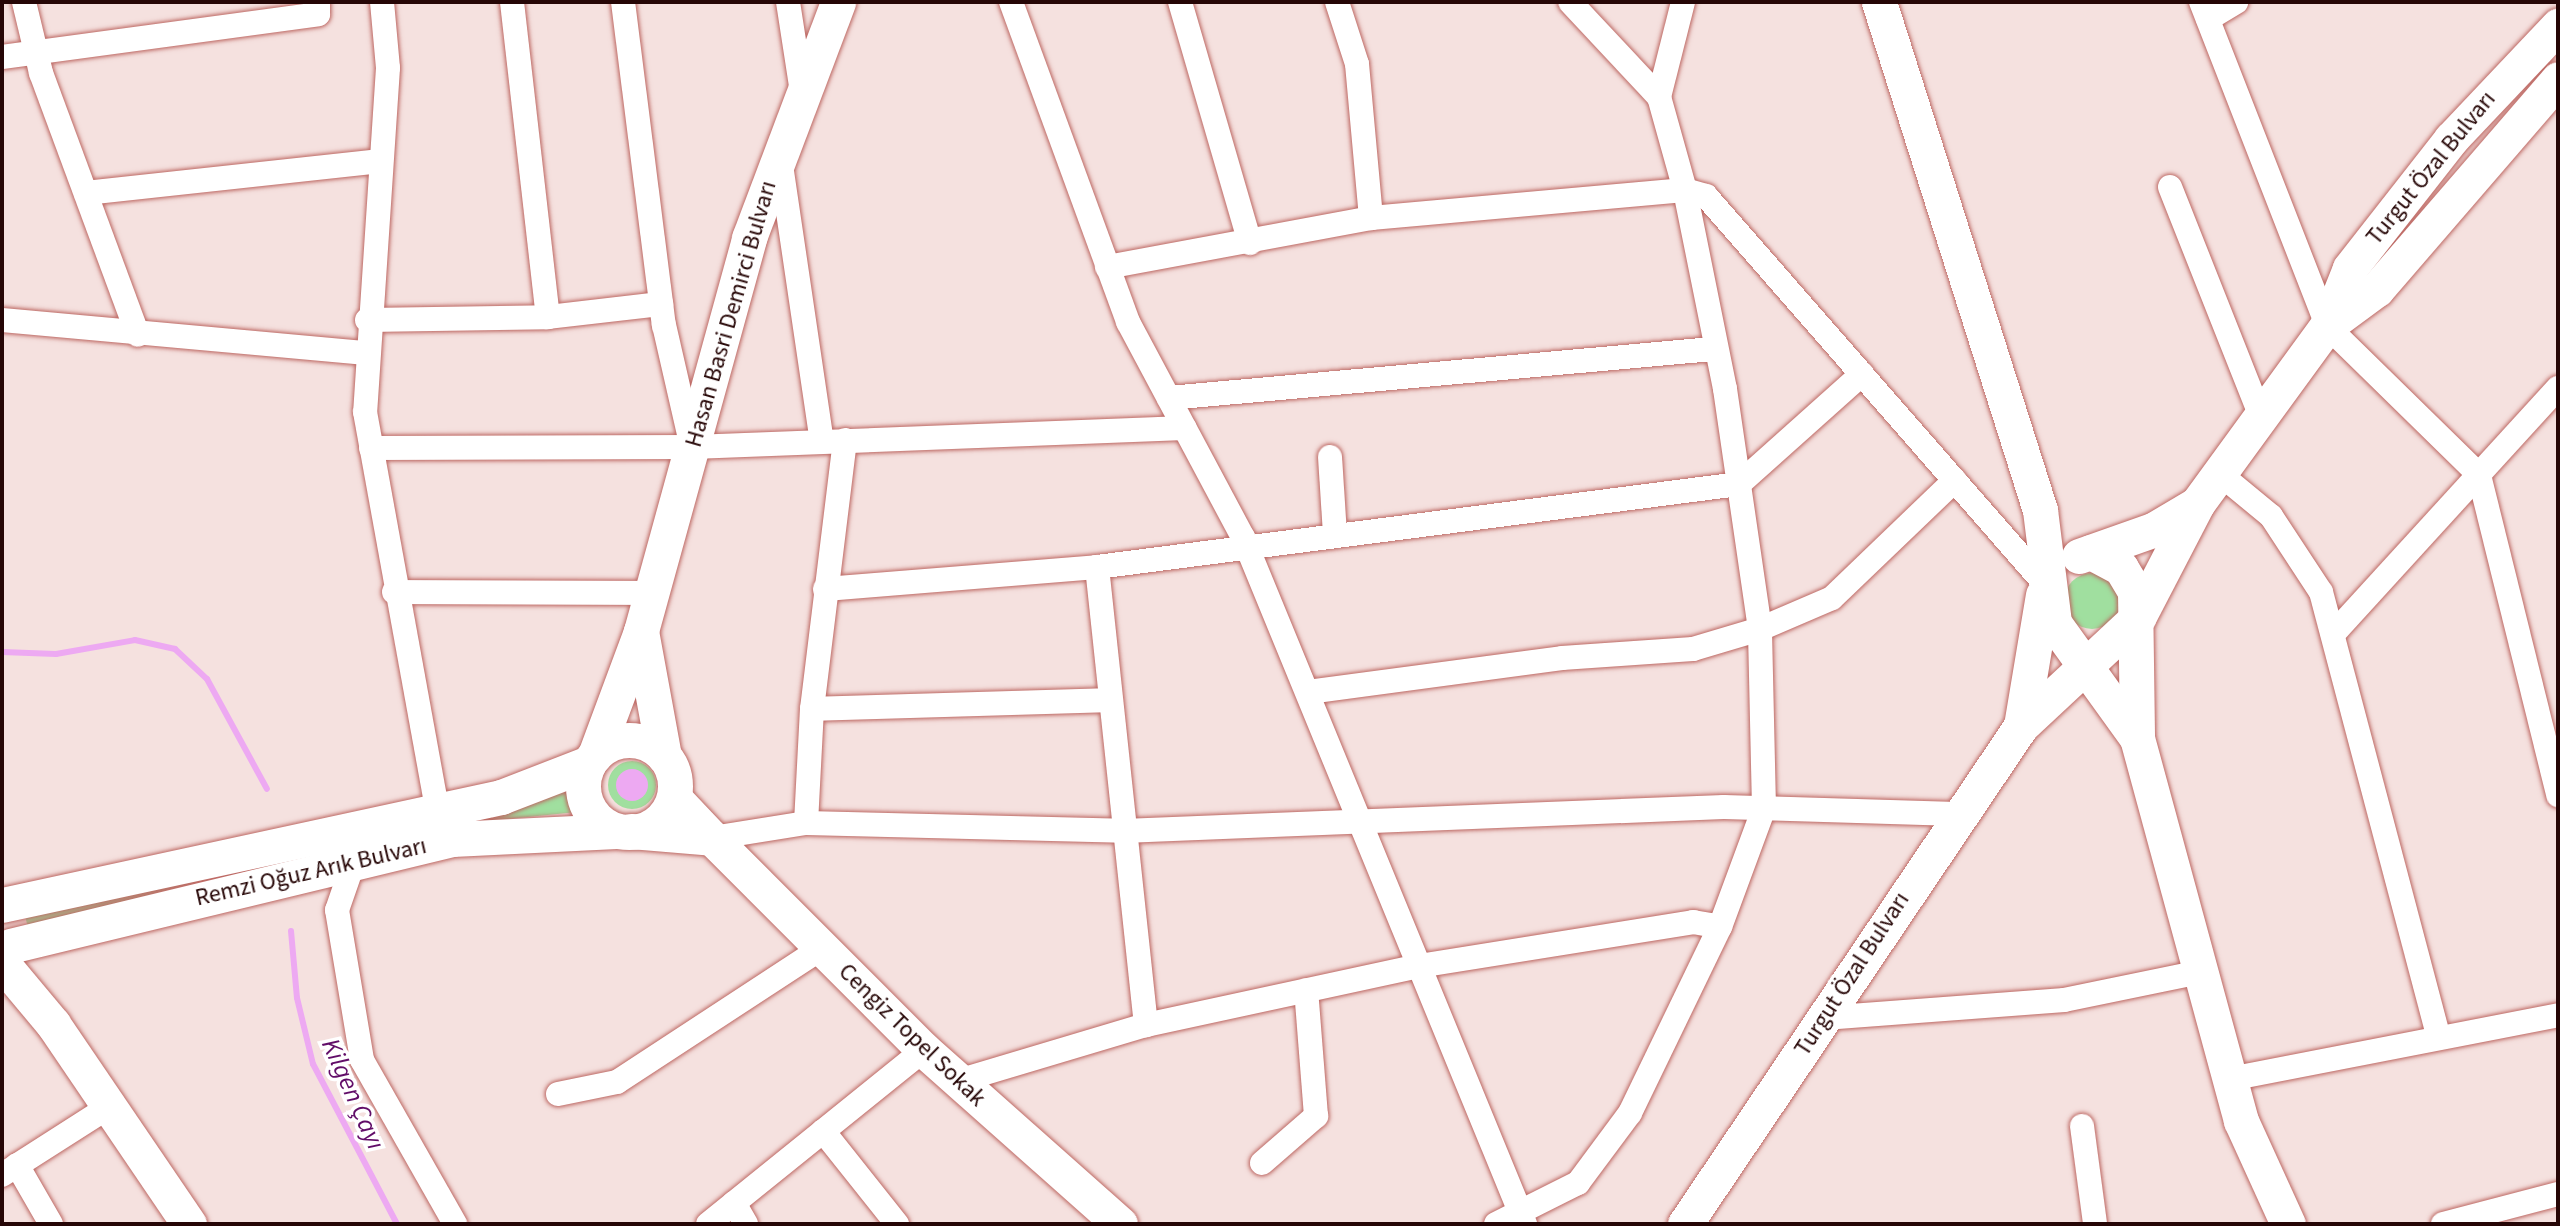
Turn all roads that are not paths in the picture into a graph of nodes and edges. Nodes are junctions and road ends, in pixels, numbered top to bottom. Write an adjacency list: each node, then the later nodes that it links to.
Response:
1 (24, 2): 17 (street)
2 (318, 2): 17 (street)
3 (382, 2): 23 (street)
4 (512, 2): 31 (street)
5 (623, 2): 30 (street)
6 (788, 2): 20 (street)
7 (838, 2): 20 (main road, Hasan Basri Demirci Bulvarı)
8 (1010, 2): 29 (street)
9 (1180, 2): 28 (street)
10 (1337, 2): 27 (street)
11 (1570, 2): 21 (street)
12 (1683, 2): 21 (street)
13 (2236, 2): 15 (street)
14 (1886, 4): 52 (main road)
15 (2204, 10): 34 (street)
16 (2558, 26): 34 (main road, Turgut Özal Bulvarı)
17 (36, 51): 18 (street); 26 (street)
18 (2, 57)
19 (2558, 79): 34 (main road, Turgut Özal Bulvarı)
20 (801, 86): 22 (main road, Hasan Basri Demirci Bulvarı)
21 (1659, 97): 25 (street)
22 (779, 151): 43 (street); 44 (main road, Hasan Basri Demirci Bulvarı)
23 (380, 161): 26 (street); 33 (street)
24 (2170, 187): 41 (street)
25 (1685, 190): 27 (street); 36 (street); 38 (street)
26 (86, 193): 35 (street)
27 (1371, 218): 28 (street)
28 (1250, 243): 29 (street)
29 (1107, 267): 40 (street)
30 (661, 304): 31 (street); 44 (street)
31 (548, 317): 33 (street)
32 (2, 320): 35 (street)
33 (367, 320): 37 (street)
34 (2328, 326): 41 (main road, Turgut Özal Bulvarı); 48 (street)
35 (138, 335): 37 (street)
36 (1713, 349): 40 (street); 50 (street)
37 (367, 353): 45 (street)
38 (1862, 374): 49 (street); 50 (street)
39 (2558, 388): 48 (street)
40 (1169, 398): 42 (street)
41 (2262, 419): 47 (main road, Turgut Özal Bulvarı)
42 (1185, 428): 43 (street); 54 (street)
43 (834, 440): 44 (street); 58 (street)
44 (692, 447): 45 (street); 60 (main road, Hasan Basri Demirci Bulvarı)
45 (371, 448): 59 (street)
46 (1330, 457): 53 (street)
47 (2220, 474): 51 (main road, Turgut Özal Bulvarı); 64 (street)
48 (2479, 475): 64 (street); 73 (street)
49 (1955, 480): 57 (street); 62 (street)
50 (1739, 484): 53 (street); 62 (street)
51 (2197, 504): 55 (main road, Turgut Özal Bulvarı); 61 (main road, Turgut Özal Bulvarı)
52 (2040, 510): 55 (main road); 57 (main road)
53 (1335, 534): 54 (street)
54 (1246, 545): 56 (street); 66 (street)
55 (2086, 554): 57 (main road, Turgut Özal Bulvarı); 61 (main road)
56 (1097, 567): 58 (street); 67 (street)
57 (2045, 584): 65 (main road); 69 (main road, Turgut Özal Bulvarı)
58 (825, 589): 68 (street)
59 (394, 592): 60 (street); 76 (street)
60 (652, 593): 63 (main road, Hasan Basri Demirci Bulvarı)
61 (2139, 615): 65 (main road, Turgut Özal Bulvarı); 70 (main road)
62 (1760, 629): 66 (street); 75 (street)
63 (641, 631): 71 (main road, Hasan Basri Demirci Bulvarı); 72 (main road, Hasan Basri Demirci Bulvarı)
64 (2334, 633): 94 (street)
65 (2087, 665): 69 (main road, Turgut Özal Bulvarı); 70 (main road)
66 (1308, 692): 78 (street)
67 (1110, 700): 68 (street); 81 (street)
68 (812, 709): 79 (street)
69 (2021, 726): 77 (main road, Turgut Özal Bulvarı)
70 (2137, 738): 89 (main road)
71 (664, 756): 72 (main road, Remzi Oğuz Arık Bulvarı); 74 (main road)
72 (592, 759): 76 (main road, Remzi Oğuz Arık Bulvarı); 80 (main road)
73 (2558, 795)
74 (674, 798): 80 (main road, Remzi Oğuz Arık Bulvarı); 82 (main road, Cengiz Topel Sokak)
75 (1764, 808): 77 (street); 78 (street); 85 (street)
76 (437, 810): 84 (main road, Remzi Oğuz Arık Bulvarı)
77 (1957, 814): 92 (main road, Turgut Özal Bulvarı)
78 (1361, 821): 81 (street); 88 (street)
79 (806, 823): 81 (street); 82 (street)
80 (624, 831): 82 (main road); 83 (main road, Remzi Oğuz Arık Bulvarı)
81 (1123, 831): 93 (street)
82 (712, 838): 87 (main road, Cengiz Topel Sokak)
83 (354, 861): 86 (main road, Remzi Oğuz Arık Bulvarı); 109 (street)
84 (2, 905)
85 (1720, 927): 88 (street); 106 (street)
86 (4, 944): 99 (main road)
87 (822, 948): 95 (main road, Cengiz Topel Sokak); 98 (street)
88 (1419, 966): 90 (street); 106 (street)
89 (2200, 972): 92 (street); 96 (main road)
90 (1306, 990): 93 (street); 102 (street)
91 (2558, 1015): 94 (street)
92 (1824, 1018): 114 (main road, Turgut Özal Bulvarı)
93 (1146, 1025): 97 (street)
94 (2438, 1035): 96 (street)
95 (924, 1050): 97 (main road, Cengiz Topel Sokak); 101 (street)
96 (2230, 1079): 116 (main road)
97 (958, 1081): 112 (main road, Cengiz Topel Sokak)
98 (558, 1094)
99 (110, 1106): 103 (street); 108 (main road)
100 (2082, 1126): 115 (street)
101 (823, 1131): 105 (street); 111 (street)
102 (1262, 1163)
103 (10, 1170): 107 (street)
104 (2558, 1194): 117 (street)
105 (740, 1214): 110 (street)
106 (1523, 1220): 113 (street)
107 (51, 1224)
108 (189, 1224)
109 (455, 1224)
110 (708, 1224)
111 (897, 1224)
112 (1120, 1224)
113 (1496, 1224)
114 (1685, 1224)
115 (2095, 1224)
116 (2285, 1224)
117 (2442, 1224)

